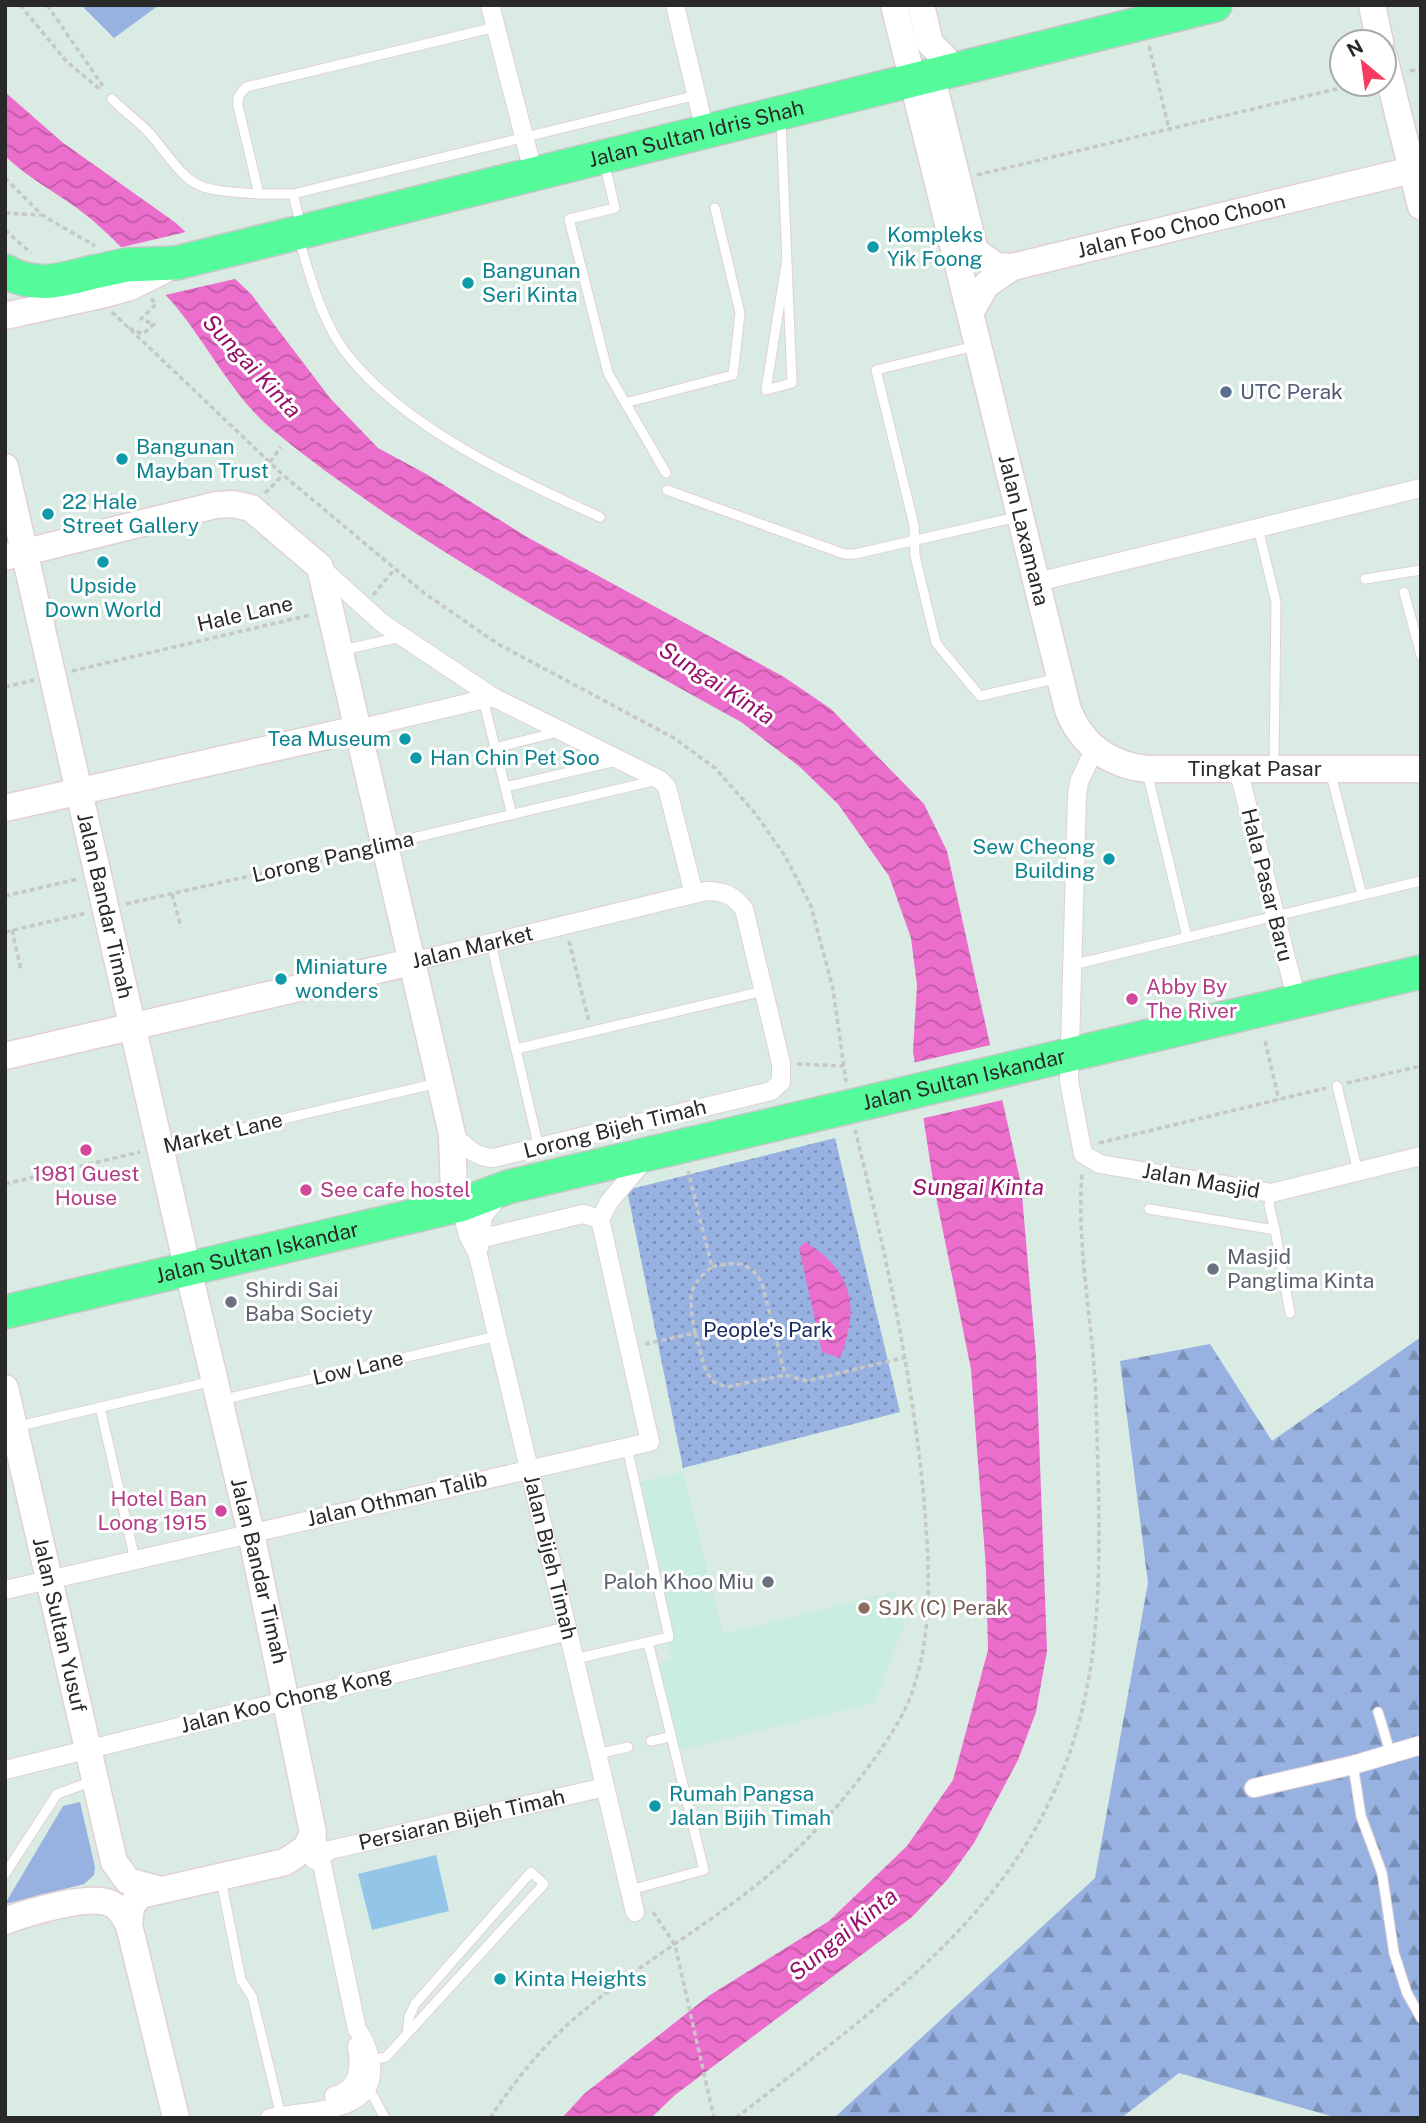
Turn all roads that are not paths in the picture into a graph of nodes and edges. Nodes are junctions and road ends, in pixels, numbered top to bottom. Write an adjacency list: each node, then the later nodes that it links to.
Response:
1 (490, 5): 8 (street)
2 (675, 5): 11 (street)
3 (894, 5): 10 (street, Jalan Laxamana)
4 (921, 5): 10 (street, Jalan Laxamana)
5 (1215, 5): 7 (highway, Jalan Sultan Idris Shah)
6 (1372, 5): 9 (street)
7 (1142, 13): 10 (highway, Jalan Sultan Idris Shah)
8 (496, 27): 16 (street); 20 (lane)
9 (1378, 28)
10 (933, 73): 14 (highway, Jalan Sultan Idris Shah); 26 (street); 29 (street, Jalan Laxamana)
11 (697, 95): 15 (street); 16 (lane)
12 (1394, 98): 18 (street)
13 (112, 99): 20 (lane)
14 (780, 111): 15 (highway, Jalan Sultan Idris Shah); 25 (lane)
15 (705, 131): 17 (highway, Jalan Sultan Idris Shah)
16 (524, 138): 19 (street); 21 (lane)
17 (602, 157): 19 (highway, Jalan Sultan Idris Shah); 32 (lane)
18 (1412, 170): 22 (street); 26 (street, Jalan Foo Choo Choon)
19 (534, 175): 24 (highway, Jalan Sultan Idris Shah)
20 (259, 194): 21 (lane)
21 (293, 194): 24 (lane)
22 (1421, 205)
23 (715, 208): 32 (lane)
24 (297, 232): 28 (highway, Jalan Sultan Idris Shah, bridge); 38 (lane)
25 (787, 258): 25 (lane)
26 (1012, 267): 29 (street, Jalan Foo Choo Choon)
27 (5, 271): 28 (highway, Jalan Sultan Idris Shah)
28 (101, 292): 30 (street, Jalan Sultan Idris Shah)
29 (970, 313): 31 (street, Jalan Laxamana)
30 (5, 316)
31 (978, 345): 37 (street, Jalan Laxamana); 40 (lane)
32 (625, 402): 34 (lane)
33 (5, 467): 41 (street, Jalan Bandar Timah)
34 (666, 472)
35 (1421, 488): 39 (street)
36 (667, 490): 40 (lane)
37 (1022, 516): 40 (lane); 45 (street, Jalan Laxamana)
38 (600, 517)
39 (1258, 528): 45 (street); 58 (lane)
40 (915, 541): 50 (lane)
41 (14, 555): 42 (street); 64 (street, Jalan Bandar Timah)
42 (320, 567): 47 (street); 48 (street, Jalan Bijeh Timah)
43 (1421, 570): 44 (lane)
44 (1365, 579)
45 (1037, 582): 50 (street, Jalan Laxamana)
46 (1404, 592): 49 (lane)
47 (403, 637): 48 (lane); 51 (street)
48 (341, 650): 52 (street, Jalan Bijeh Timah)
49 (1421, 655)
50 (1061, 677): 55 (street, Jalan Laxamana)
51 (488, 698): 52 (street); 53 (street); 54 (lane)
52 (358, 729): 64 (street); 67 (street, Jalan Bijeh Timah)
53 (563, 731): 54 (lane); 56 (street)
54 (495, 748): 63 (lane)
55 (1095, 748): 59 (street, Tingkat Pasar); 75 (street)
56 (621, 760): 62 (street); 63 (lane)
57 (1238, 768): 58 (street, Tingkat Pasar); 59 (street, Tingkat Pasar); 71 (street, Hala Pasar Baru)
58 (1274, 768): 60 (street, Tingkat Pasar)
59 (1147, 769): 72 (lane)
60 (1329, 769): 61 (street, Tingkat Pasar); 70 (lane)
61 (1421, 769)
62 (660, 780): 66 (lane, Lorong Panglima); 69 (street)
63 (505, 787): 66 (lane)
64 (80, 791): 65 (street); 79 (street, Jalan Bandar Timah)
65 (5, 808)
66 (512, 815): 67 (lane, Lorong Panglima)
67 (383, 846): 74 (street, Jalan Bijeh Timah)
68 (1421, 881): 70 (lane)
69 (694, 894): 73 (street, Jalan Market); 77 (street, Jalan Market)
70 (1362, 895): 71 (lane)
71 (1275, 915): 72 (lane); 78 (street, Hala Pasar Baru)
72 (1187, 937): 75 (lane)
73 (491, 943): 74 (street, Jalan Market); 80 (lane)
74 (411, 962): 79 (street, Jalan Market); 83 (street, Jalan Bijeh Timah)
75 (1072, 965): 81 (street)
76 (1421, 972): 78 (highway, Jalan Sultan Iskandar)
77 (764, 990): 80 (lane); 84 (street, Jalan Market)
78 (1297, 1001): 81 (highway, Jalan Sultan Iskandar)
79 (131, 1027): 82 (street, Jalan Market); 88 (street, Jalan Bandar Timah)
80 (516, 1049): 87 (lane)
81 (1062, 1055): 89 (highway, Jalan Sultan Iskandar); 93 (street, Jalan Masjid)
82 (5, 1056)
83 (440, 1082): 86 (street, Jalan Bijeh Timah); 88 (lane, Market Lane)
84 (781, 1082): 87 (street, Lorong Bijeh Timah)
85 (1337, 1086): 91 (lane)
86 (452, 1134): 87 (street, Lorong Bijeh Timah); 94 (street, Jalan Bijeh Timah)
87 (539, 1147)
88 (159, 1148): 99 (street, Jalan Bandar Timah)
89 (666, 1149): 92 (highway, Jalan Sultan Iskandar); 96 (street)
90 (1421, 1156): 91 (street, Jalan Masjid)
91 (1358, 1172): 93 (street, Jalan Masjid)
92 (508, 1187): 94 (highway, Jalan Sultan Iskandar); 98 (street)
93 (1271, 1193): 97 (lane)
94 (457, 1199): 98 (street, Jalan Bijeh Timah); 99 (highway, Jalan Sultan Iskandar)
95 (1149, 1209): 97 (lane)
96 (600, 1219): 98 (street); 108 (street, Jalan Othman Talib)
97 (1275, 1230): 102 (lane)
98 (479, 1247): 103 (street, Jalan Bijeh Timah)
99 (186, 1263): 100 (highway, Jalan Sultan Iskandar); 101 (highway, Jalan Sultan Iskandar); 105 (street, Jalan Bandar Timah)
100 (5, 1299)
101 (5, 1312)
102 (1290, 1313)
103 (497, 1336): 105 (lane, Low Lane); 109 (street, Jalan Bijeh Timah)
104 (5, 1388): 107 (street, Jalan Sultan Yusuf)
105 (217, 1390): 106 (lane, Low Lane); 110 (street, Jalan Bandar Timah)
106 (100, 1408): 107 (lane, Low Lane); 111 (lane)
107 (15, 1427): 112 (street, Jalan Sultan Yusuf)
108 (627, 1447): 109 (street, Jalan Othman Talib); 115 (lane)
109 (529, 1469): 110 (street, Jalan Othman Talib); 114 (street, Jalan Bijeh Timah)
110 (251, 1533): 111 (street, Jalan Othman Talib); 117 (street, Jalan Bandar Timah)
111 (135, 1560): 112 (street, Jalan Othman Talib)
112 (50, 1580): 113 (street, Jalan Othman Talib); 123 (street, Jalan Sultan Yusuf)
113 (5, 1590)
114 (568, 1631): 116 (street, Jalan Bijeh Timah); 117 (street, Jalan Koo Chong Kong)
115 (648, 1642): 116 (lane); 119 (lane)
116 (575, 1659): 124 (street, Jalan Bijeh Timah)
117 (287, 1700): 123 (street, Jalan Koo Chong Kong); 131 (street, Jalan Bandar Timah)
118 (1378, 1712): 125 (lane)
119 (670, 1737): 120 (lane); 137 (lane)
120 (651, 1741)
121 (1421, 1745): 125 (street)
122 (628, 1747): 124 (lane)
123 (89, 1748): 127 (street, Jalan Koo Chong Kong); 128 (street, Jalan Sultan Yusuf)
124 (597, 1754): 129 (street, Jalan Bijeh Timah)
125 (1391, 1755): 126 (street)
126 (1353, 1765): 130 (street); 143 (lane)
127 (5, 1769)
128 (95, 1780): 133 (street, Jalan Sultan Yusuf); 135 (lane)
129 (605, 1787): 132 (street, Persiaran Bijeh Timah); 137 (street, Jalan Bijeh Timah)
130 (1254, 1788)
131 (313, 1824): 132 (street); 134 (street)
132 (321, 1856): 134 (street, Persiaran Bijeh Timah); 144 (street)
133 (114, 1862): 138 (street); 139 (street)
134 (285, 1862): 136 (street)
135 (5, 1874)
136 (220, 1876): 138 (street); 150 (lane)
137 (639, 1888): 140 (street, Jalan Bijeh Timah)
138 (157, 1889): 142 (street)
139 (93, 1899): 141 (street); 142 (street)
140 (635, 1912)
141 (5, 1921)
142 (129, 1925): 149 (street)
143 (1421, 2018)
144 (357, 2029): 146 (street); 150 (street)
145 (407, 2034): 145 (lane); 146 (lane)
146 (370, 2060): 147 (street)
147 (368, 2087): 148 (street); 151 (lane)
148 (336, 2113): 150 (street)
149 (174, 2115)
150 (283, 2115)
151 (384, 2118)

